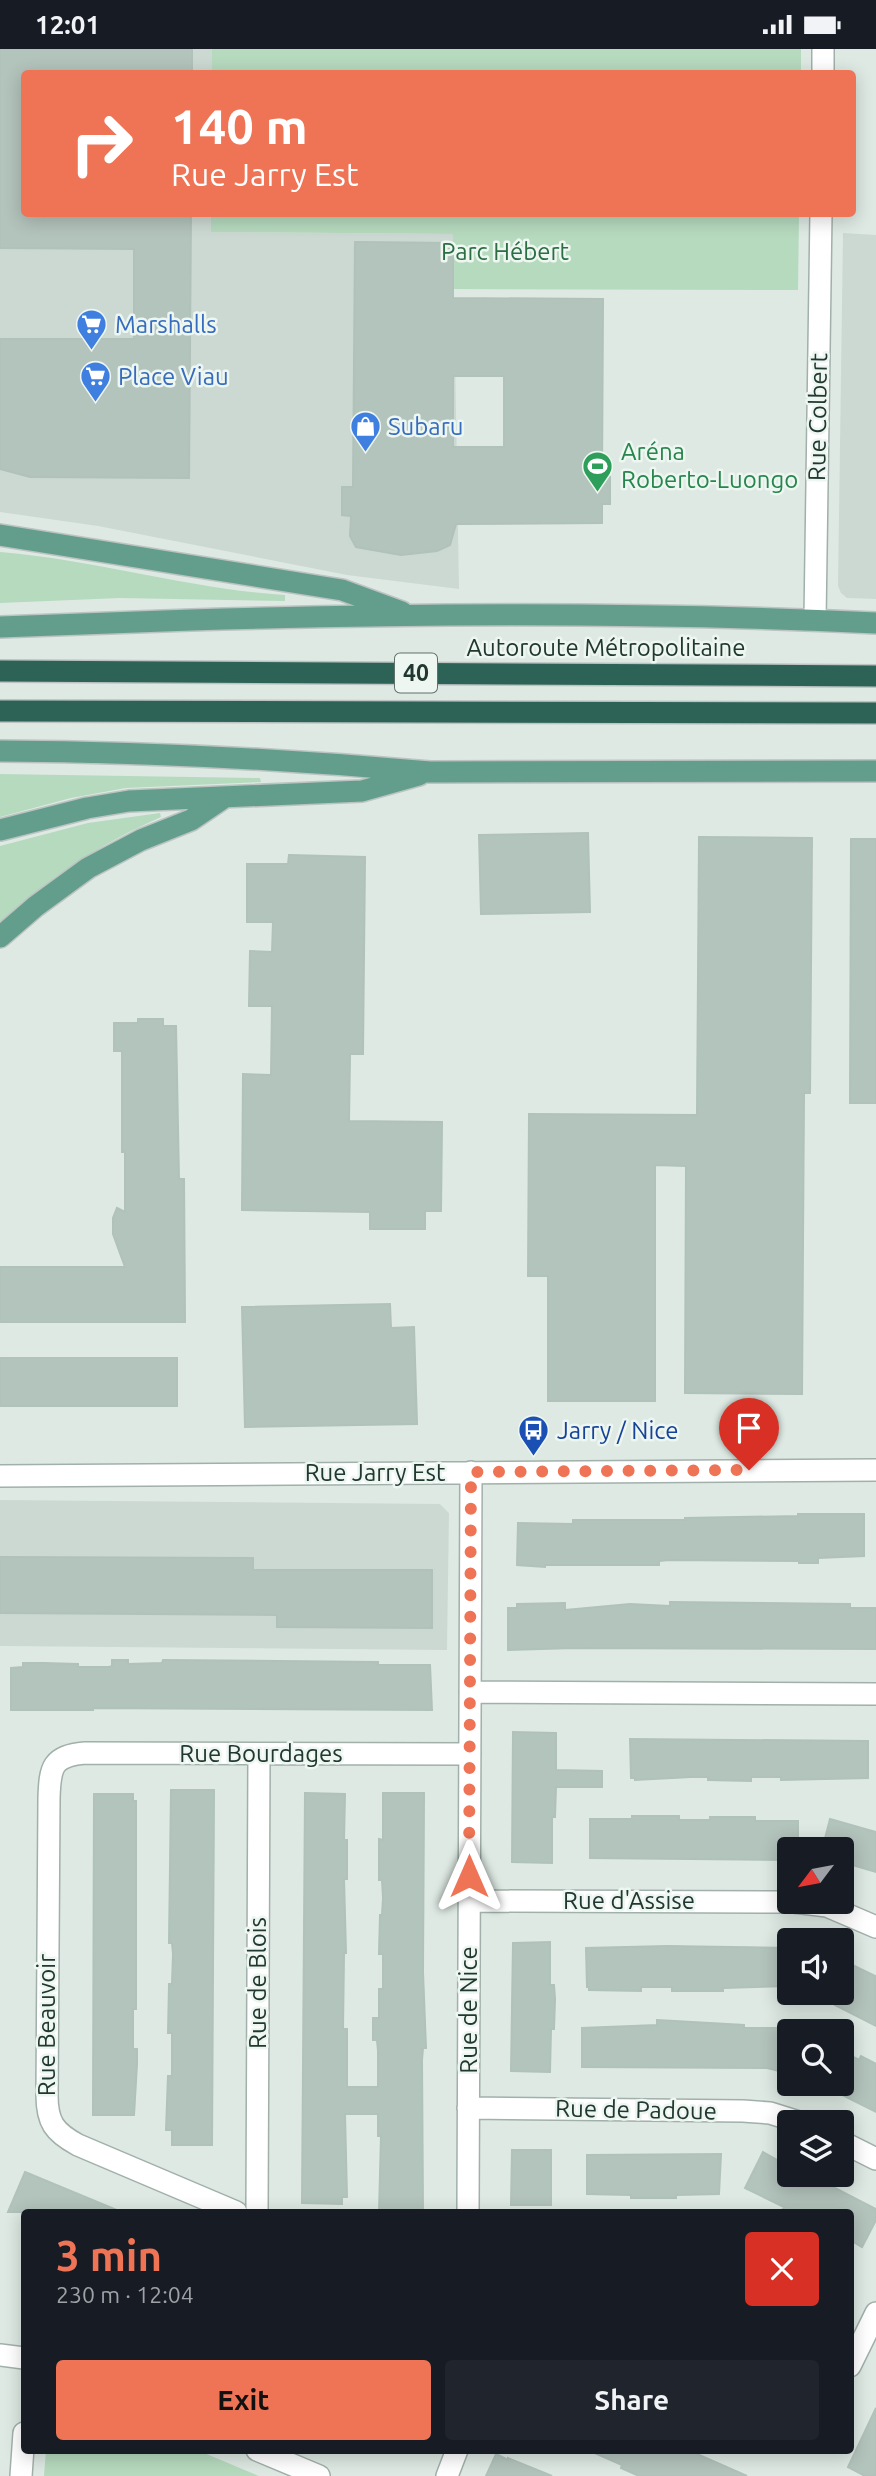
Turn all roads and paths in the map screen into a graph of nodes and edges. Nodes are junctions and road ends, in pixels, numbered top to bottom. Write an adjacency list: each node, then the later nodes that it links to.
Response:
1 (823, 49): 2 (street)
2 (823, 70)
3 (821, 217): 6 (street, Rue Colbert)
4 (0, 535): 5 (main road)
5 (414, 616): 6 (main road); 8 (main road)
6 (815, 620): 7 (main road)
7 (876, 624)
8 (0, 627)
9 (0, 671): 10 (highway, Autoroute Métropolitaine / 40)
10 (876, 676)
11 (0, 711): 12 (highway, 40)
12 (876, 713)
13 (0, 751): 15 (main road)
14 (876, 771): 15 (main road)
15 (430, 772): 16 (main road)
16 (225, 797): 17 (main road); 18 (main road)
17 (0, 830)
18 (0, 937)
19 (876, 1469): 20 (street, Rue Jarry Est)
20 (471, 1472): 21 (street, Rue Jarry Est); 22 (street, Rue de Nice)
21 (0, 1476)
22 (470, 1692): 23 (street); 25 (street, Rue de Nice)
23 (876, 1694)
24 (259, 1754): 25 (street, Rue Bourdages); 26 (street, Rue Bourdages); 36 (street, Rue de Blois)
25 (470, 1754): 27 (street, Rue de Nice)
26 (55, 1762): 35 (street, Rue Beauvoir)
27 (469, 1901): 28 (street, Rue d'Assise); 31 (street, Rue de Nice)
28 (777, 1902)
29 (848, 1915): 30 (street, Rue d'Assise)
30 (876, 1927)
31 (468, 2108): 32 (street, Rue de Padoue); 37 (street, Rue de Nice)
32 (777, 2115)
33 (854, 2148): 34 (street)
34 (876, 2159)
35 (229, 2209)
36 (257, 2209)
37 (468, 2209)
38 (876, 2313): 41 (street)
39 (0, 2355): 40 (street)
40 (21, 2358)
41 (854, 2358)
42 (23, 2454): 45 (street)
43 (267, 2454): 46 (street)
44 (455, 2454): 47 (street)
45 (21, 2476)
46 (319, 2476)
47 (447, 2476)

